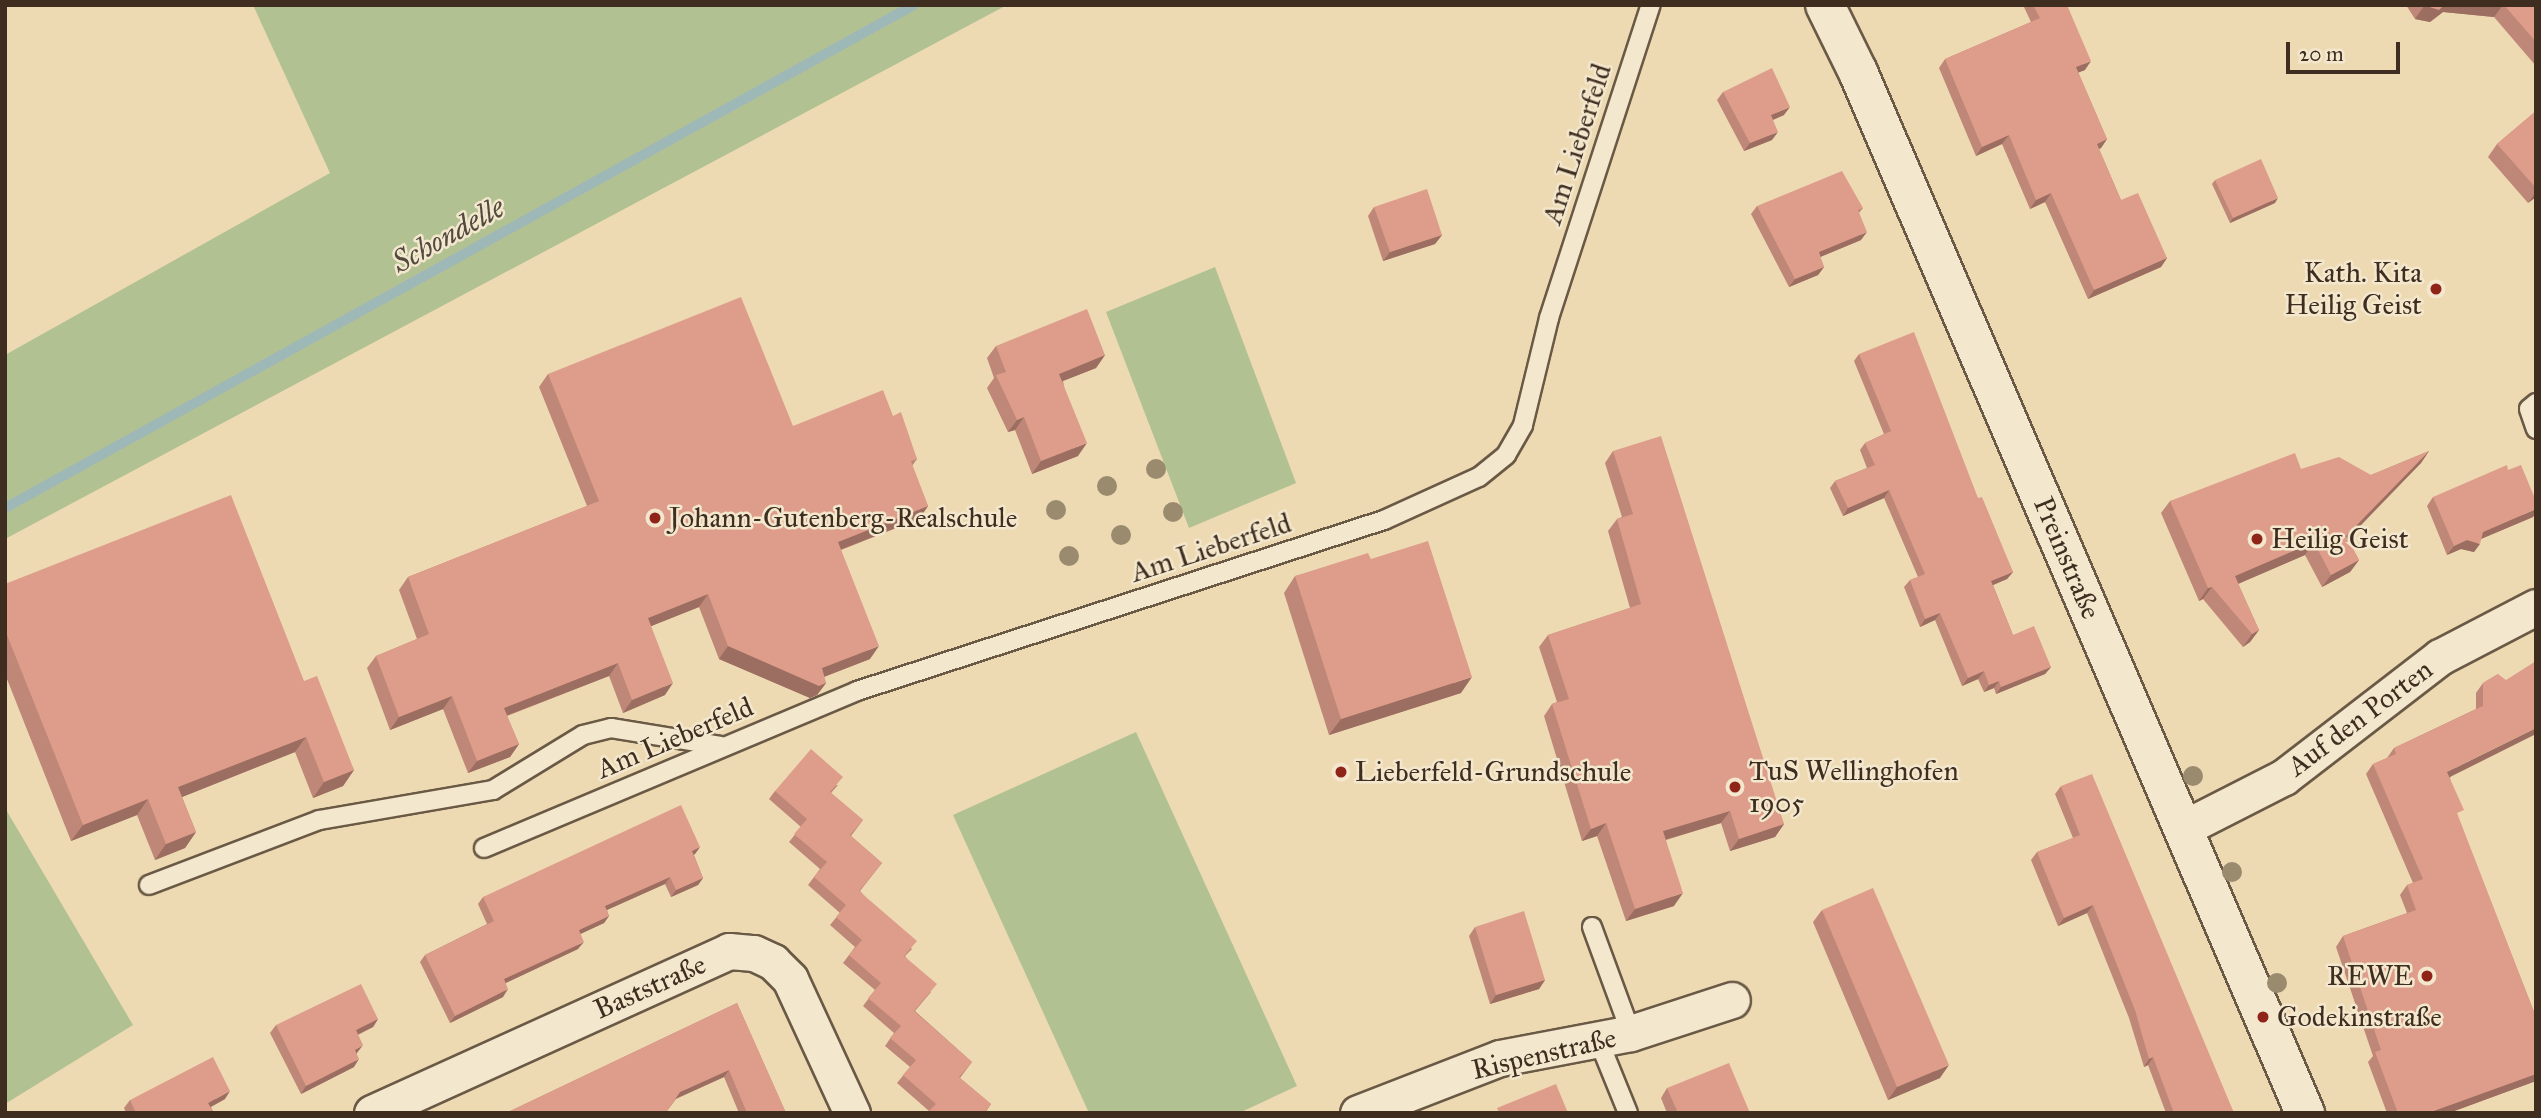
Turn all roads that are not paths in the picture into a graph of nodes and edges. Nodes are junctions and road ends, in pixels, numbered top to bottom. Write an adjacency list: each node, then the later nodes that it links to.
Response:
1 (1651, 5): 6 (lane, Am Lieberfeld)
2 (1825, 5): 7 (street, Preinstraße)
3 (2536, 403): 4 (lane)
4 (2536, 429)
5 (2536, 607): 7 (street, Auf den Porten)
6 (721, 746): 8 (lane, Am Lieberfeld); 9 (lane)
7 (2184, 828): 17 (street, Preinstraße)
8 (484, 848)
9 (149, 884)
10 (1592, 927): 12 (lane)
11 (1732, 1000): 12 (street, Rispenstraße)
12 (1614, 1036): 13 (street, Rispenstraße); 16 (lane)
13 (1379, 1109)
14 (372, 1113): 15 (street, Baststraße)
15 (852, 1113)
16 (1628, 1113)
17 (2305, 1113)

